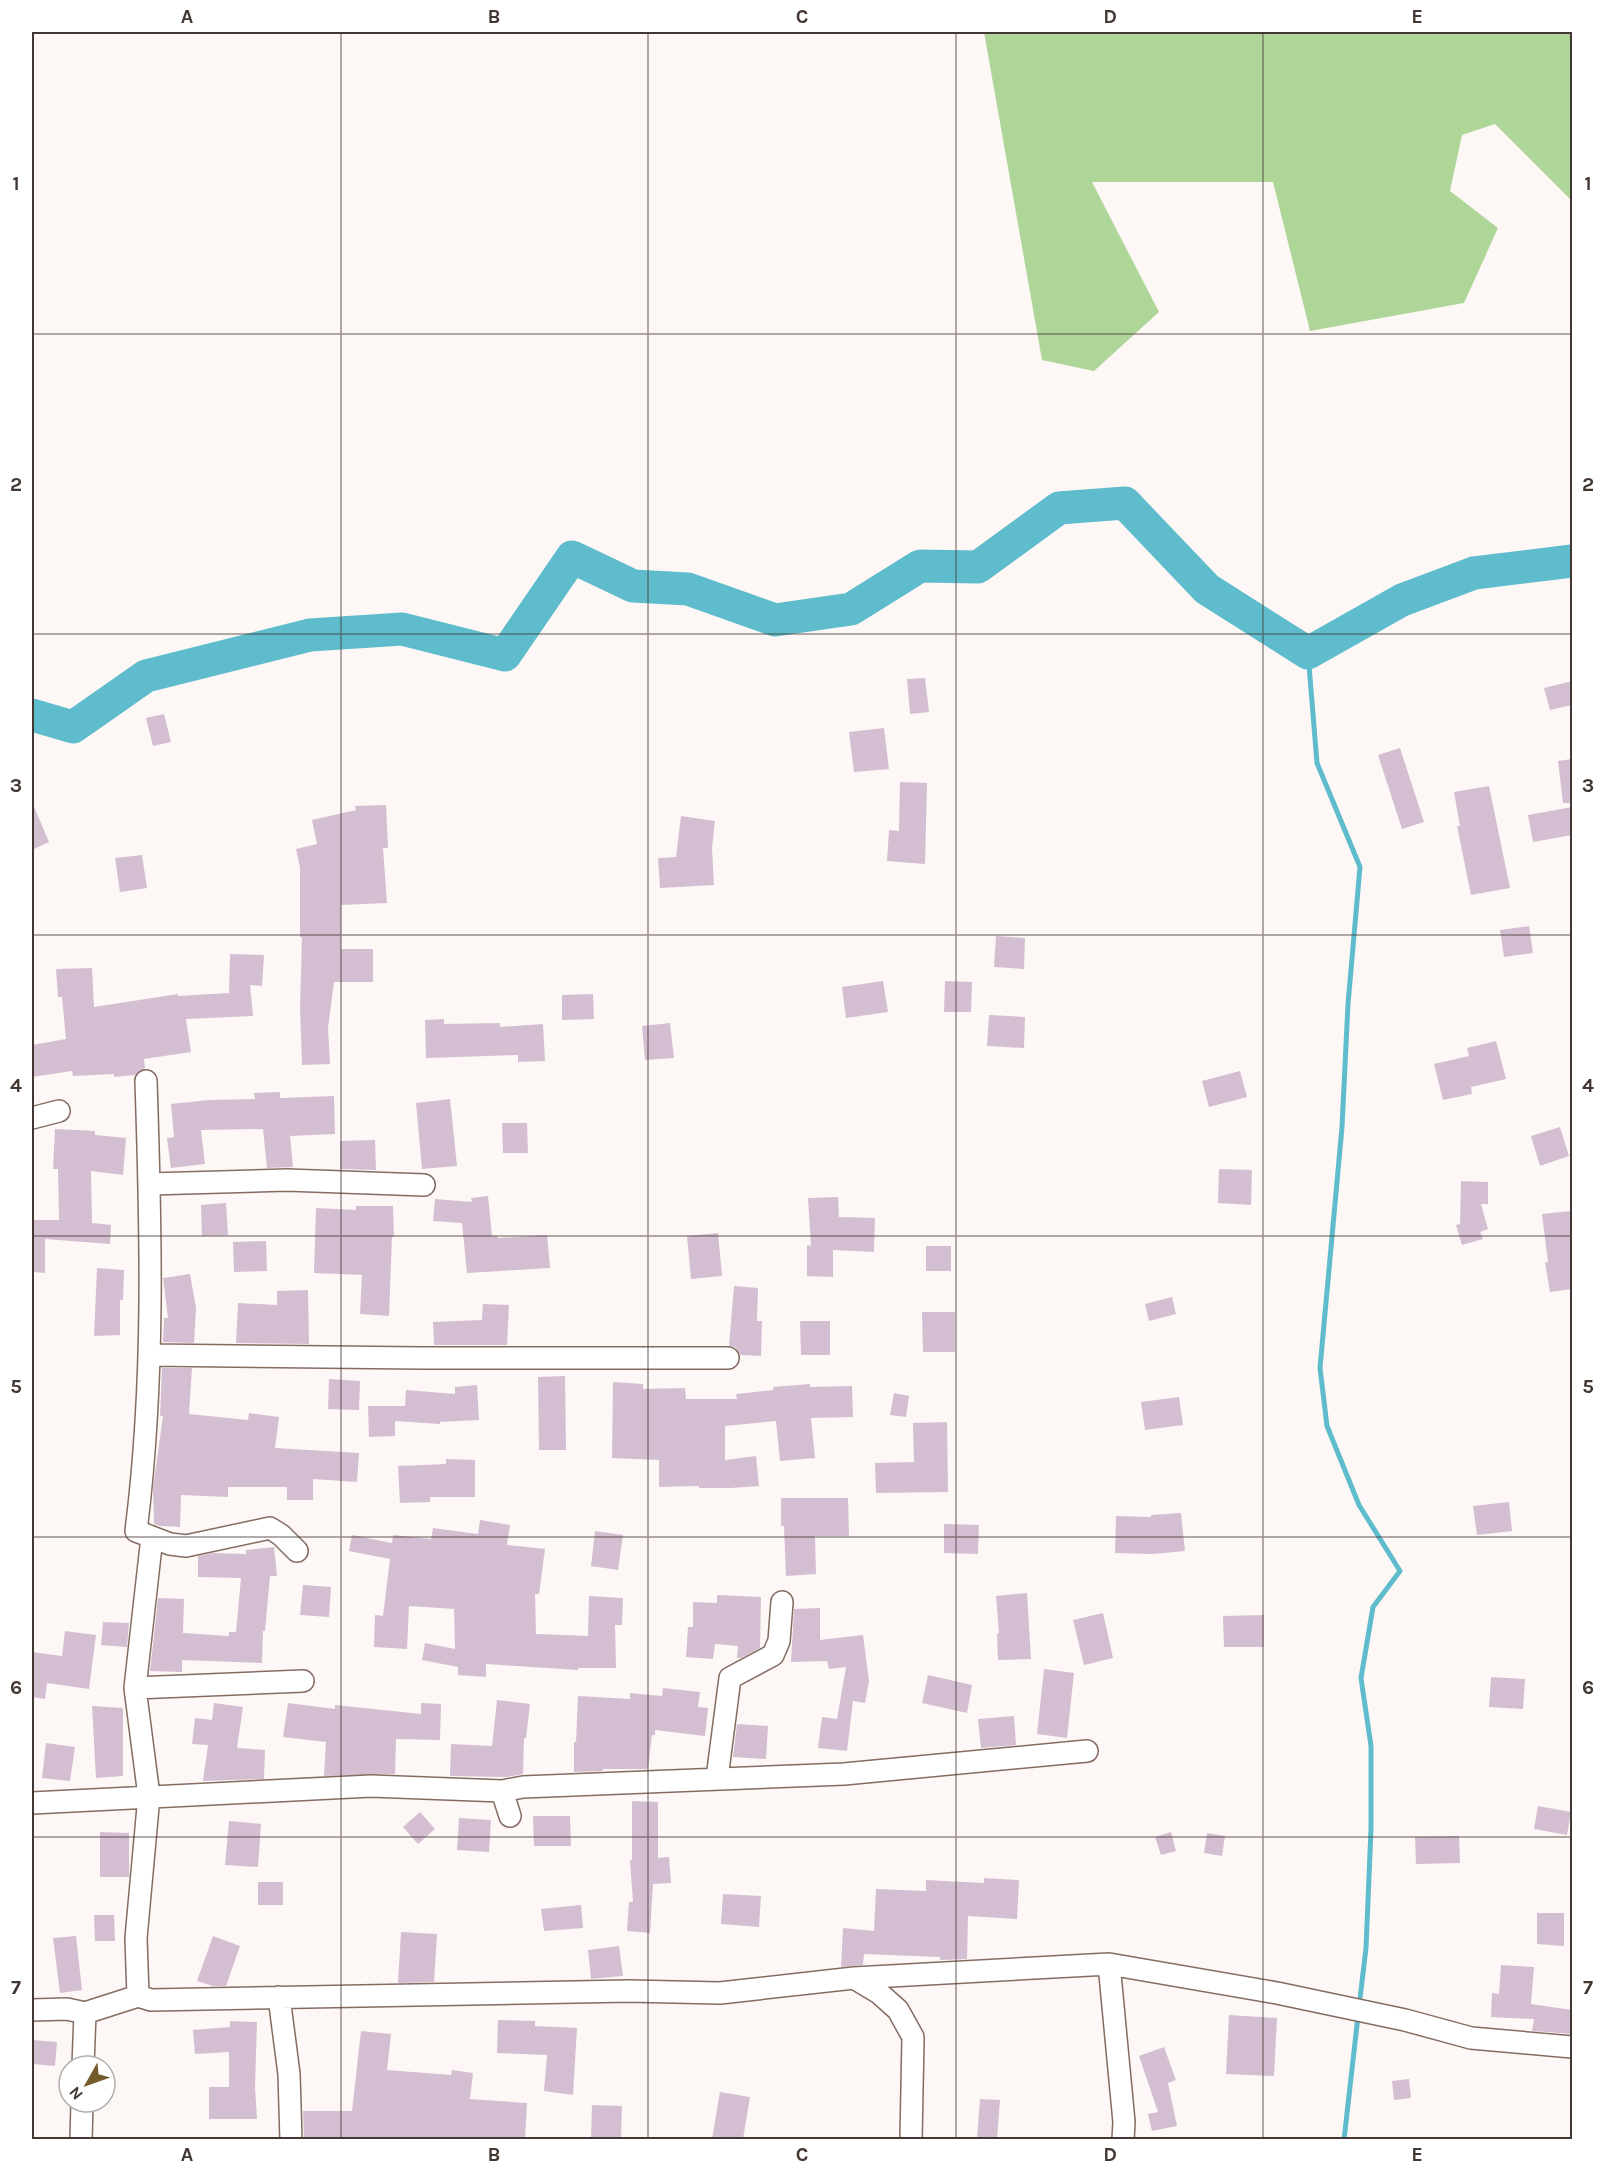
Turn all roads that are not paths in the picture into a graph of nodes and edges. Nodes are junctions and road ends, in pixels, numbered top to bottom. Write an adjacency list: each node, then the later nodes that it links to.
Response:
1 (146, 1081): 4 (street)
2 (59, 1111): 3 (street)
3 (32, 1118)
4 (150, 1184): 5 (street); 6 (street)
5 (424, 1185)
6 (150, 1355): 7 (street); 8 (street)
7 (728, 1358)
8 (152, 1537): 9 (street); 12 (street)
9 (297, 1551)
10 (782, 1602): 14 (street)
11 (303, 1681): 12 (street)
12 (135, 1688): 16 (street)
13 (1087, 1751): 14 (street)
14 (717, 1778): 15 (street)
15 (502, 1791): 16 (street); 18 (street)
16 (149, 1796): 17 (street); 21 (street)
17 (32, 1803)
18 (510, 1816)
19 (1109, 1964): 20 (street); 25 (street); 31 (street)
20 (854, 1978): 22 (street); 30 (street)
21 (138, 1996): 22 (street); 24 (street)
22 (279, 1997): 29 (street)
23 (32, 2010): 24 (street)
24 (85, 2013): 26 (street)
25 (1572, 2047)
26 (83, 2054)
27 (82, 2114): 28 (street)
28 (81, 2139)
29 (291, 2139)
30 (911, 2139)
31 (1123, 2139)

